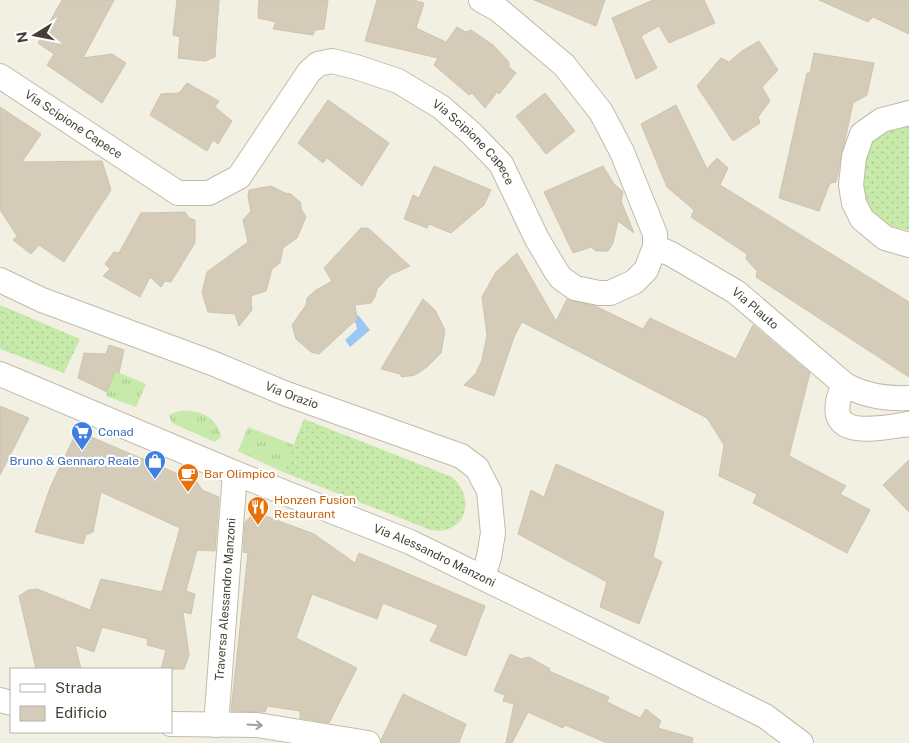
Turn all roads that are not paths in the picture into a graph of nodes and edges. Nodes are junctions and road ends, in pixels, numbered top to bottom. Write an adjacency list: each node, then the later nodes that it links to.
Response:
1 (482, 0): 5 (street)
2 (0, 76): 5 (street, Via Scipione Capece)
3 (909, 113): 4 (street)
4 (909, 245)
5 (655, 247): 8 (street, Via Plauto)
6 (0, 280): 12 (street, Via Orazio)
7 (0, 374): 11 (street, Via Alessandro Manzoni)
8 (844, 384): 9 (street, Via Plauto); 10 (street)
9 (909, 398)
10 (909, 424)
11 (235, 472): 12 (street, Via Alessandro Manzoni); 14 (street, Traversa Alessandro Manzoni)
12 (483, 577): 16 (street, Via Alessandro Manzoni)
13 (172, 724): 14 (street)
14 (216, 725): 15 (street, one-way to 15)
15 (368, 743)
16 (801, 743)

